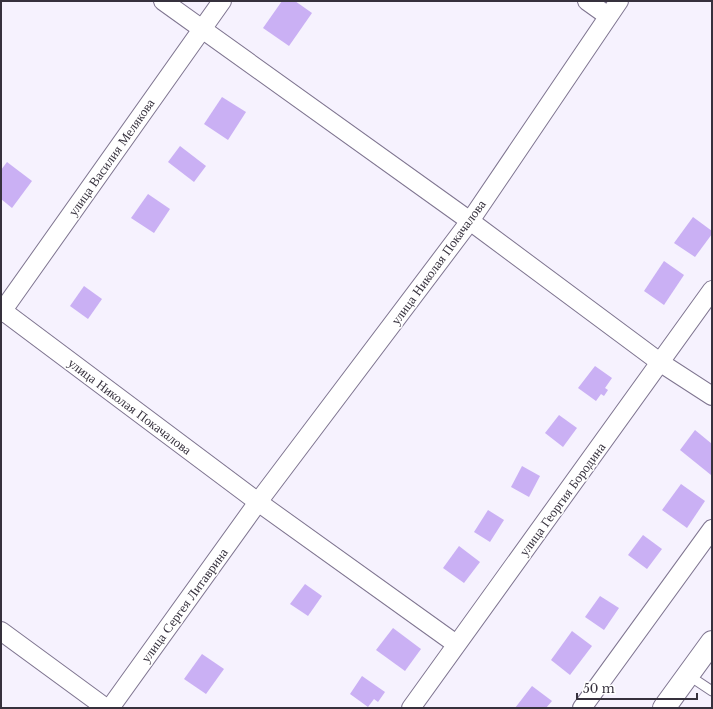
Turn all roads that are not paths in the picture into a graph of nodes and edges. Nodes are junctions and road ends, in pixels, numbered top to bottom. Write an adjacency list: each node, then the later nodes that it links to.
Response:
1 (163, 1): 6 (street)
2 (222, 1): 6 (street, улица Василия Мелякова)
3 (587, 1): 5 (street)
4 (619, 1): 5 (street, улица Николая Покачалова)
5 (608, 16): 7 (street, улица Николая Покачалова)
6 (203, 28): 7 (street); 9 (street, улица Василия Мелякова)
7 (470, 221): 10 (street); 12 (street, улица Николая Покачалова)
8 (712, 290): 10 (street, улица Георгия Бородина)
9 (2, 312): 12 (street, улица Николая Покачалова)
10 (661, 363): 11 (street); 16 (street, улица Георгия Бородина)
11 (712, 396)
12 (258, 502): 16 (street, улица Николая Покачалова); 20 (street, улица Сергея Литаврина)
13 (712, 529): 22 (street)
14 (1, 631): 19 (street)
15 (712, 642): 17 (main road)
16 (456, 644): 21 (street, улица Георгия Бородина)
17 (688, 675): 18 (lane); 23 (main road)
18 (712, 691)
19 (106, 708)
20 (110, 708)
21 (411, 708)
22 (582, 708)
23 (664, 708)

